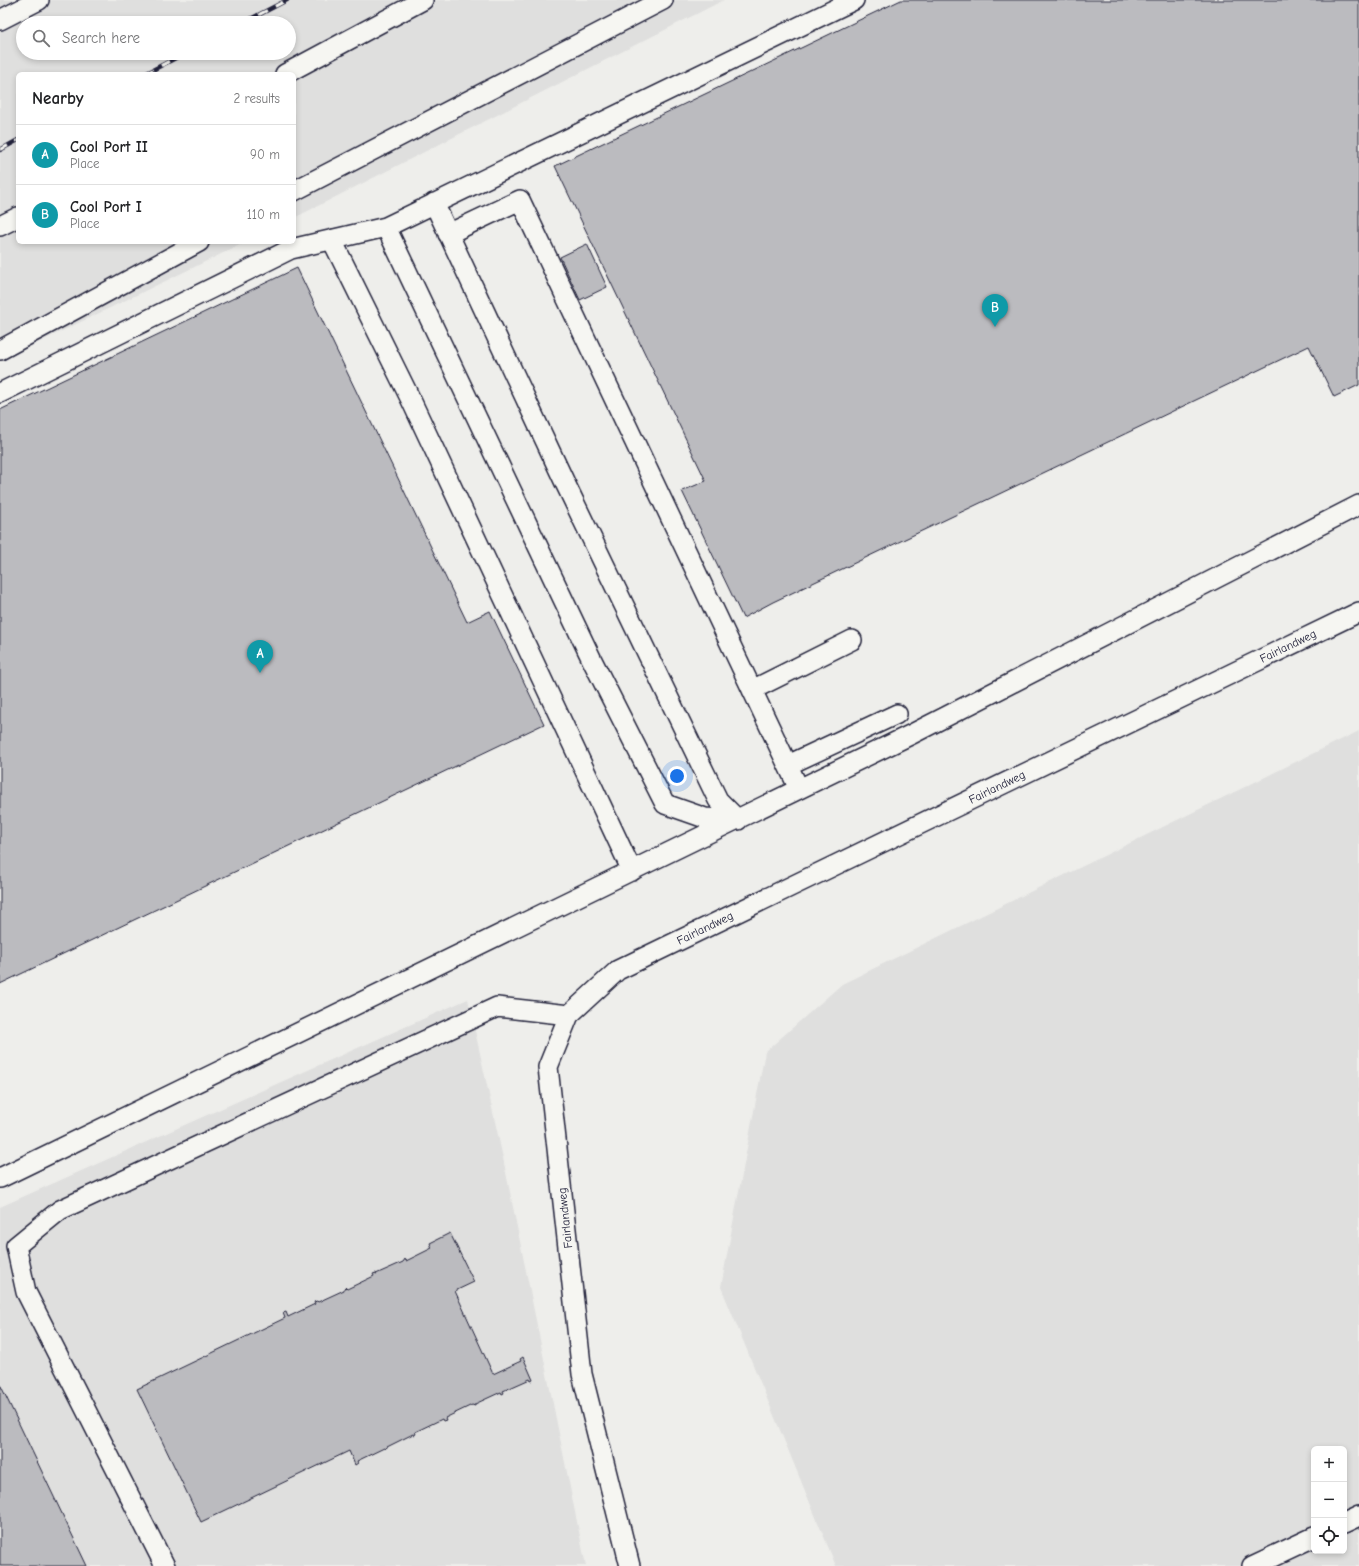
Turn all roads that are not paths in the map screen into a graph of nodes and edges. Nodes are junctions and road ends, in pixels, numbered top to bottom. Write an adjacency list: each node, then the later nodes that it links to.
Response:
1 (39, 0): 5 (lane)
2 (423, 0): 6 (lane)
3 (663, 0): 7 (lane)
4 (854, 0): 8 (lane)
5 (0, 20)
6 (289, 72)
7 (296, 190)
8 (434, 203): 11 (lane); 12 (lane)
9 (16, 218): 10 (lane)
10 (0, 226)
11 (386, 227): 13 (lane); 24 (lane)
12 (448, 234): 20 (lane); 24 (lane)
13 (332, 240): 16 (lane); 25 (lane)
14 (195, 244): 15 (lane)
15 (0, 350)
16 (0, 393)
17 (1359, 505): 23 (lane)
18 (1359, 612): 26 (lane, Fairlandweg)
19 (852, 640): 20 (lane)
20 (752, 690): 22 (lane)
21 (897, 714): 22 (lane)
22 (788, 765): 23 (lane)
23 (799, 789): 24 (lane)
24 (738, 820): 25 (lane)
25 (632, 871): 27 (lane)
26 (568, 1015): 31 (lane); 32 (lane, Fairlandweg)
27 (0, 1178)
28 (1359, 1516): 29 (lane)
29 (1347, 1522)
30 (1311, 1538): 33 (lane)
31 (165, 1566)
32 (630, 1566)
33 (1252, 1566)

